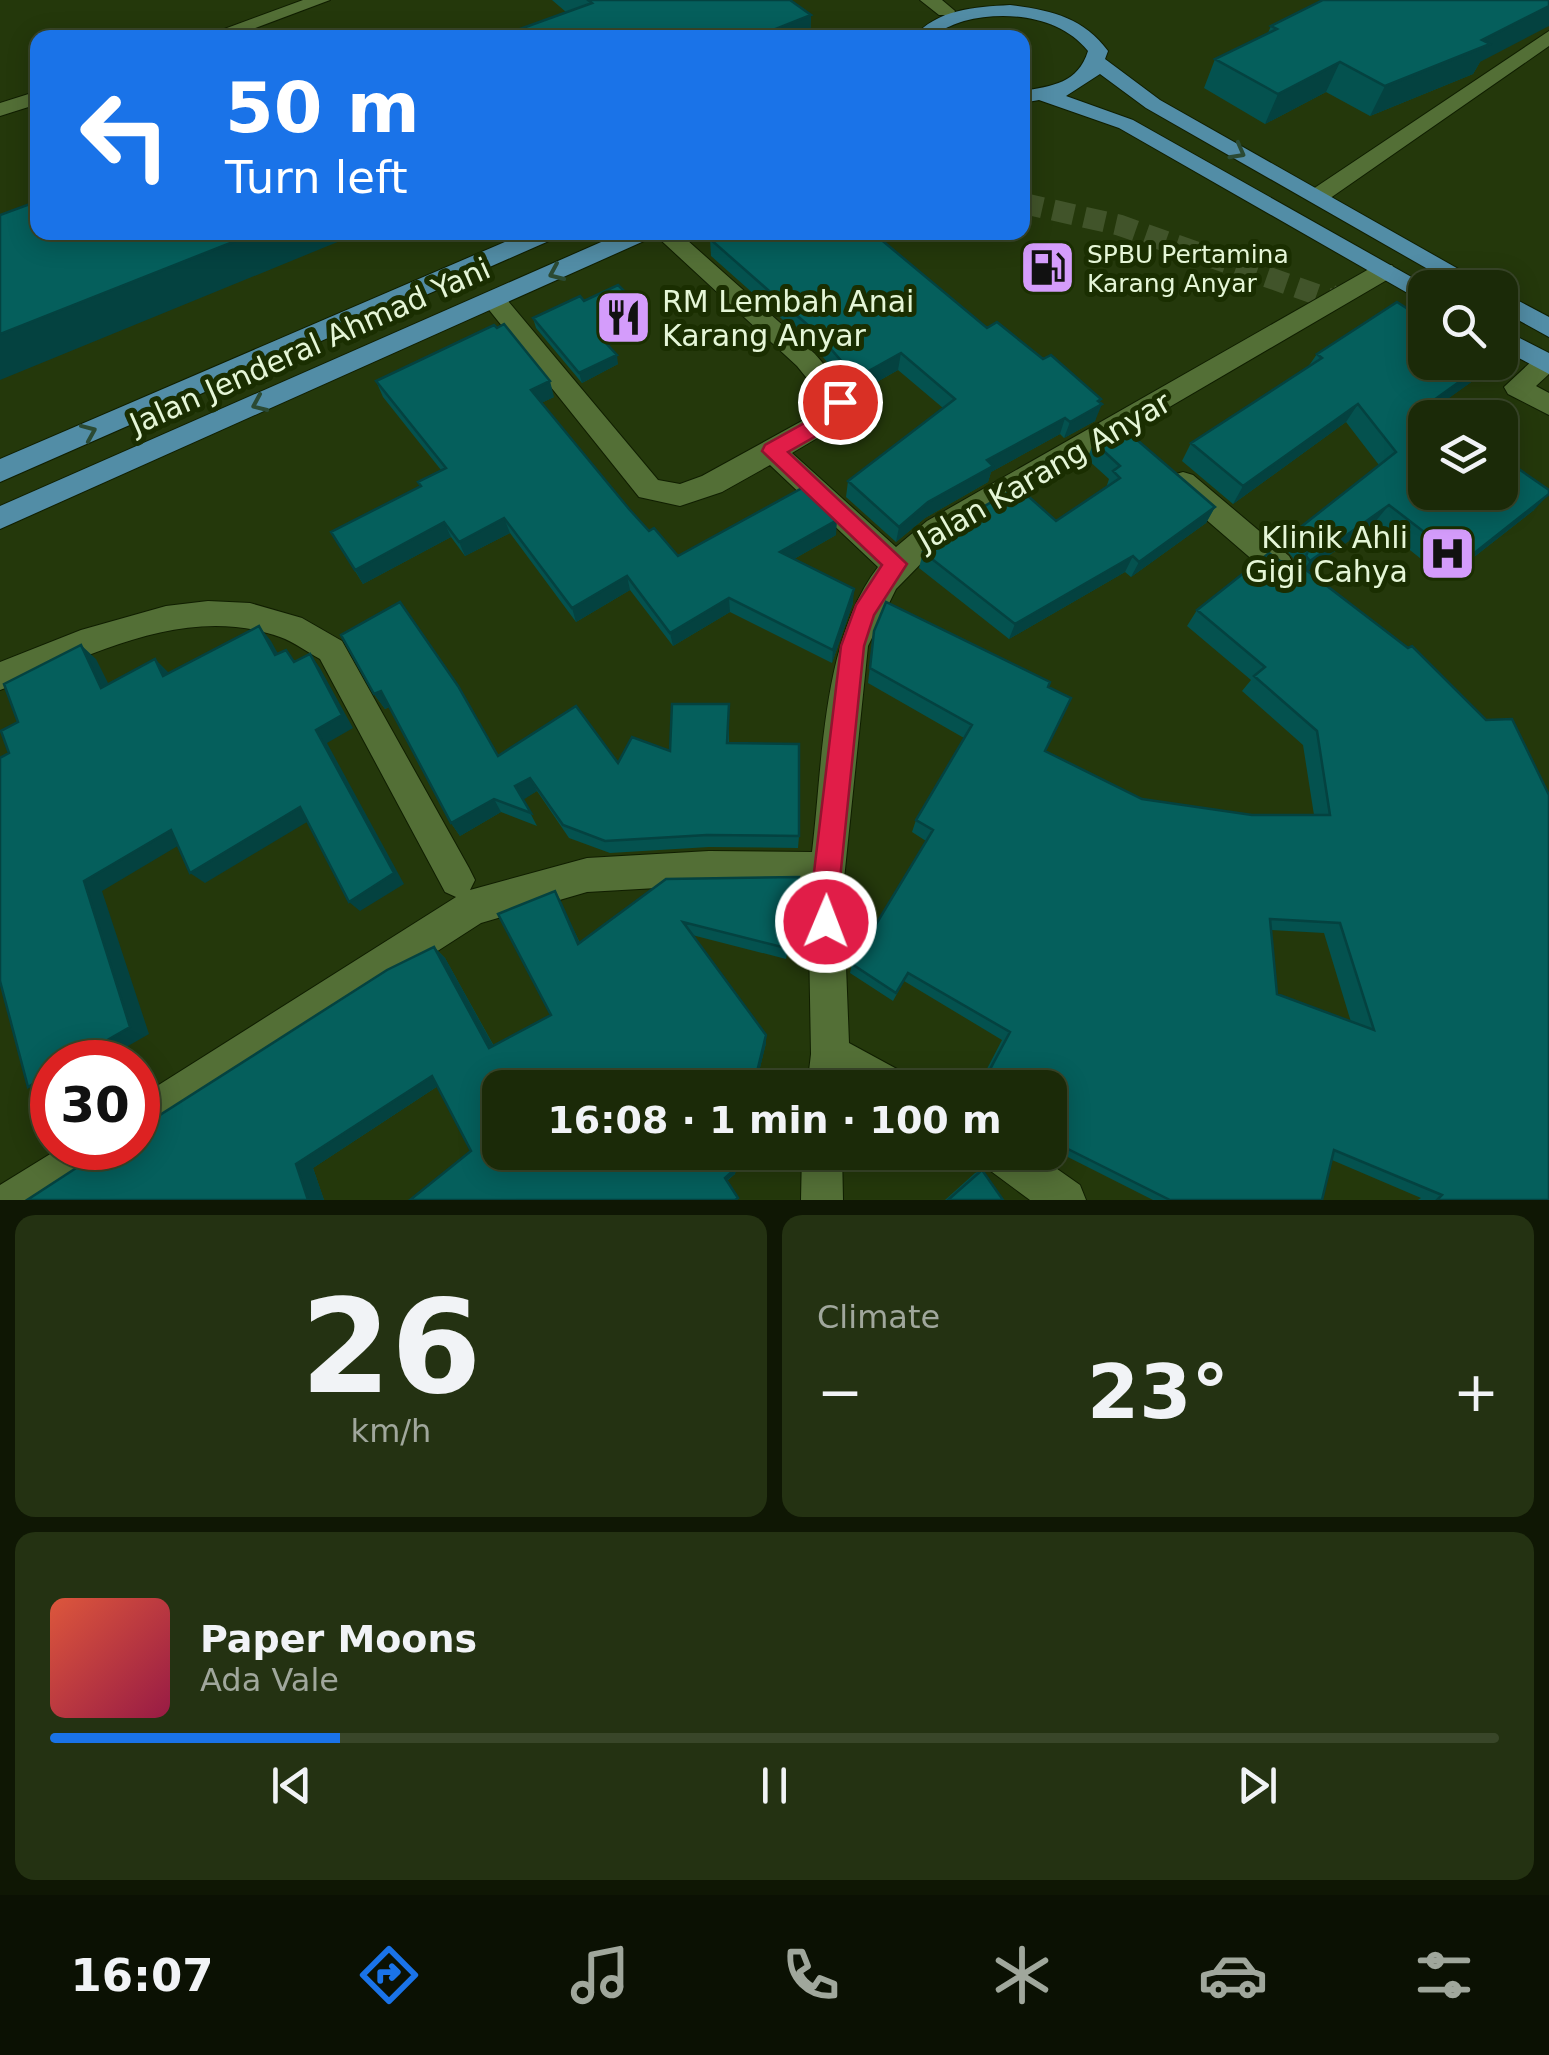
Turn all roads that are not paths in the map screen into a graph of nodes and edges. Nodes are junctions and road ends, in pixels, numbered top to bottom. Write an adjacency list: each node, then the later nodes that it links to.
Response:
1 (321, 0): 3 (street)
2 (937, 6): 4 (main road); 6 (main road)
3 (233, 30)
4 (924, 30)
5 (1549, 37): 10 (street)
6 (1098, 62): 7 (main road); 10 (main road, one-way to 10)
7 (1033, 96): 15 (main road)
8 (30, 100): 9 (street)
9 (0, 110)
10 (1318, 196): 14 (main road)
11 (532, 240): 25 (main road, Jalan Jenderal Ahmad Yani, one-way to 11)
12 (627, 240): 17 (main road, Jalan Jenderal Ahmad Yani, one-way to 17)
13 (671, 240): 24 (street)
14 (1448, 270)
15 (1384, 271): 16 (main road); 23 (street, Jalan Karang Anyar)
16 (1408, 284)
17 (494, 301): 24 (street); 26 (main road, Jalan Jenderal Ahmad Yani, one-way to 26)
18 (1518, 310): 19 (main road)
19 (1549, 328)
20 (1518, 347): 21 (main road)
21 (1547, 364): 22 (street)
22 (1549, 404)
23 (1116, 425): 27 (street, Jalan Karang Anyar); 28 (street)
24 (773, 451): 27 (street)
25 (0, 471)
26 (0, 518)
27 (896, 564): 30 (street, Jalan Karang Anyar)
28 (1279, 565)
29 (0, 676): 31 (street)
30 (826, 879): 32 (street, Jalan Karang Anyar); 33 (street)
31 (457, 880)
32 (828, 1070)
33 (160, 1107)
34 (61, 1170): 37 (street)
35 (822, 1170): 38 (street)
36 (1023, 1170): 39 (street)
37 (14, 1200)
38 (822, 1200)
39 (1064, 1200)

